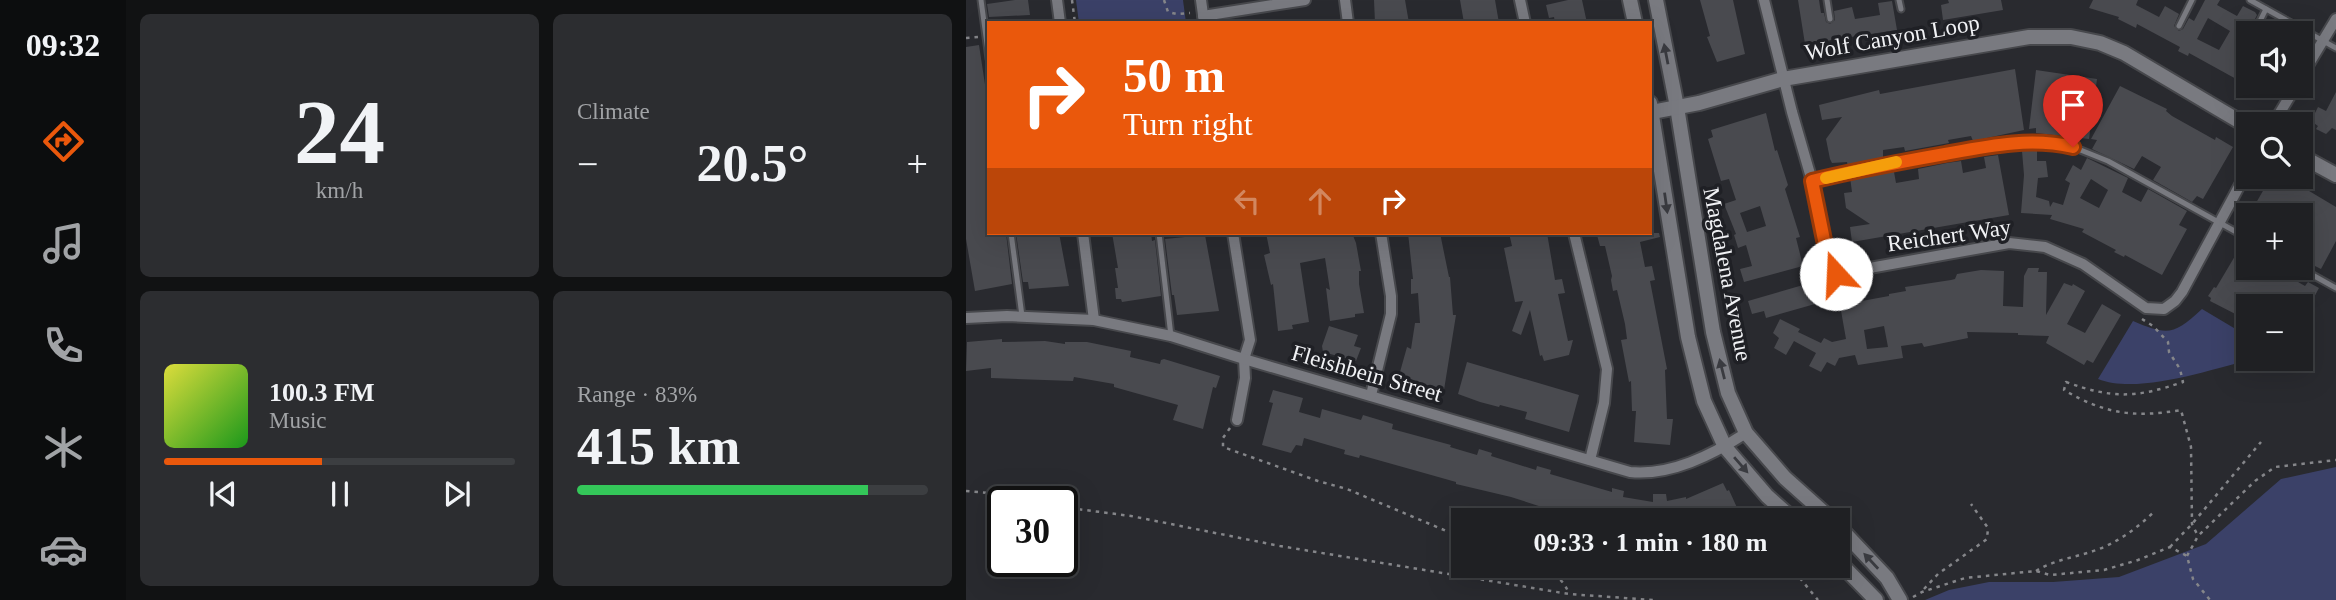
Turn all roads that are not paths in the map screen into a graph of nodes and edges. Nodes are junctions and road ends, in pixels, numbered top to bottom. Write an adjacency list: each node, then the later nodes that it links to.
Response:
1 (981, 0): 25 (lane)
2 (1057, 0): 18 (street)
3 (1305, 0): 15 (street)
4 (1345, 0): 19 (street)
5 (1520, 0): 20 (street)
6 (1630, 0): 21 (street)
7 (1656, 0): 29 (street, Magdalena Avenue, one-way to 7)
8 (1764, 0): 28 (street)
9 (1827, 0): 16 (lane)
10 (1899, 0): 13 (lane)
11 (2192, 0): 23 (lane)
12 (2250, 0): 14 (lane)
13 (1901, 9)
14 (2266, 9): 22 (lane); 24 (lane)
15 (1203, 12)
16 (1830, 19)
17 (2336, 19): 24 (street)
18 (1060, 21)
19 (1348, 21)
20 (1525, 21)
21 (1634, 21)
22 (2260, 21)
23 (2179, 26)
24 (2323, 40): 26 (lane); 27 (street)
25 (987, 44)
26 (2336, 48)
27 (2313, 56)
28 (1783, 79): 29 (street, Wolf Canyon Loop); 32 (street, Wolf Canyon Loop); 35 (street)
29 (1677, 107): 30 (street, Wolf Canyon Loop); 54 (street, Magdalena Avenue, one-way to 29)
30 (1652, 109)
31 (1652, 115): 55 (street, Magdalena Avenue, one-way to 55)
32 (2236, 119)
33 (2313, 163): 34 (street)
34 (2336, 175)
35 (1812, 181): 37 (lane); 37 (street, Reichert Way)
36 (2238, 189): 37 (street)
37 (2220, 223): 38 (lane)
38 (2236, 232)
39 (1011, 235): 47 (lane)
40 (1083, 235): 49 (street)
41 (1159, 235): 50 (lane)
42 (1233, 235): 51 (street)
43 (1381, 235): 52 (street)
44 (1574, 235): 56 (street)
45 (2313, 275): 46 (lane)
46 (2336, 288)
47 (1022, 316): 48 (street, Fleishbein Street); 49 (street, Fleishbein Street)
48 (966, 318)
49 (1094, 320): 50 (street, Fleishbein Street)
50 (1171, 335): 51 (street, Fleishbein Street)
51 (1244, 359): 52 (street, Fleishbein Street); 53 (street)
52 (1371, 395): 56 (street, Fleishbein Street)
53 (1237, 420)
54 (1746, 433): 55 (street, Fleishbein Street); 58 (street, Magdalena Avenue)
55 (1725, 447): 56 (street, Fleishbein Street); 57 (street, Magdalena Avenue, one-way to 57)
56 (1590, 460)
57 (1780, 508)
58 (1819, 508)
59 (1850, 539): 62 (street, one-way to 59)
60 (1850, 573): 61 (street)
61 (1876, 600)
62 (1900, 600)

